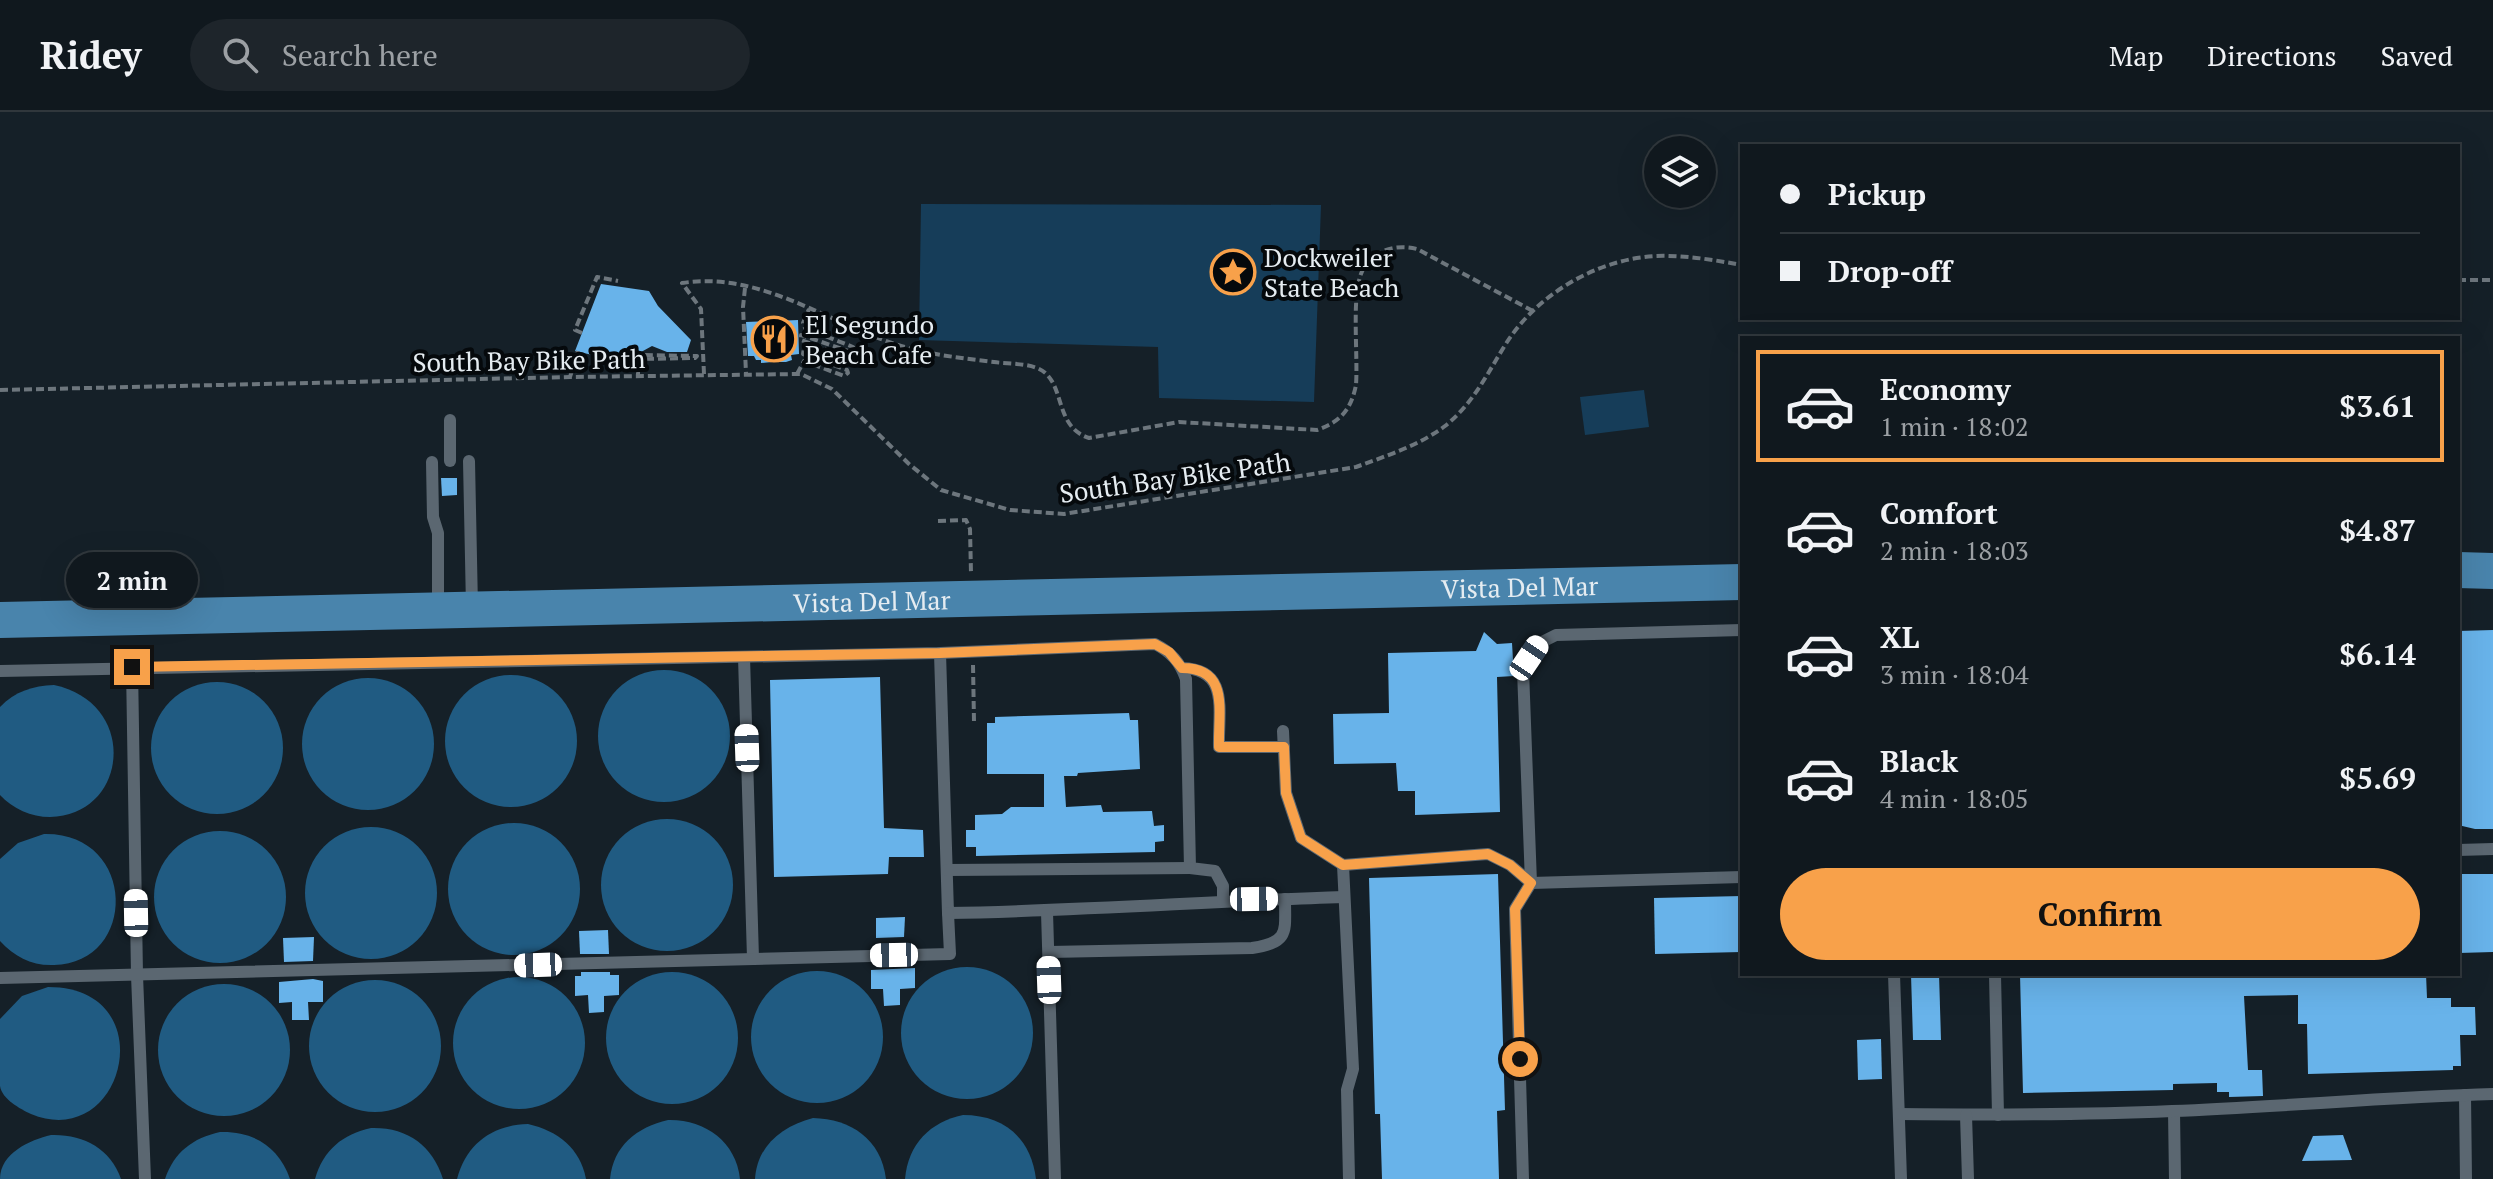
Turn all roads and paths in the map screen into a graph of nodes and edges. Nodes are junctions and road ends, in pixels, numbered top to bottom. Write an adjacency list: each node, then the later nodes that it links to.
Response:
1 (1740, 265): 7 (path, South Bay Bike Path)
2 (2460, 280): 3 (path)
3 (2493, 280)
4 (618, 281): 8 (path)
5 (745, 288): 6 (path); 11 (path); 12 (path)
6 (810, 308): 7 (path); 13 (path)
7 (1533, 311): 13 (path, South Bay Bike Path)
8 (582, 333)
9 (578, 351): 15 (path)
10 (641, 352): 14 (path)
11 (746, 373): 12 (path, South Bay Bike Path); 13 (path, South Bay Bike Path)
12 (704, 374): 14 (path, South Bay Bike Path)
13 (797, 374)
14 (638, 375): 15 (path, South Bay Bike Path)
15 (570, 377): 16 (path, South Bay Bike Path)
16 (0, 390)
17 (450, 420): 18 (lane)
18 (450, 461)
19 (469, 461): 26 (lane)
20 (432, 462): 26 (lane)
21 (938, 521): 25 (path)
22 (2460, 570): 23 (main road)
23 (2493, 571)
24 (1740, 582): 26 (main road, Vista Del Mar)
25 (971, 584)
26 (455, 610): 27 (main road, Vista Del Mar)
27 (0, 620)
28 (1740, 630): 44 (lane)
29 (940, 653): 31 (lane); 33 (lane); 42 (lane)
30 (973, 655): 35 (path)
31 (744, 657): 32 (lane); 51 (lane)
32 (132, 667): 34 (lane); 52 (lane)
33 (1182, 668): 37 (lane); 41 (lane)
34 (0, 671)
35 (974, 722)
36 (1283, 731): 37 (lane)
37 (1284, 747): 40 (lane)
38 (2493, 849): 39 (lane)
39 (2460, 850)
40 (1343, 865): 44 (lane); 45 (lane)
41 (1190, 868): 42 (lane); 47 (lane)
42 (947, 870): 49 (lane)
43 (1740, 877): 44 (lane)
44 (1531, 883): 65 (lane)
45 (1344, 897): 46 (lane); 64 (lane)
46 (1285, 899): 47 (lane); 50 (lane)
47 (1223, 900): 48 (lane)
48 (1047, 912): 49 (lane); 50 (lane)
49 (948, 913): 51 (lane)
50 (1049, 952): 63 (lane)
51 (753, 958): 52 (lane)
52 (137, 975): 55 (lane); 62 (lane)
53 (1894, 976): 59 (lane)
54 (1995, 976): 61 (lane)
55 (0, 978)
56 (2493, 1094): 57 (lane)
57 (2465, 1095): 58 (lane); 69 (lane)
58 (2174, 1111): 61 (lane); 68 (lane)
59 (1899, 1114): 60 (lane); 66 (lane)
60 (1966, 1115): 61 (lane); 67 (lane)
61 (1998, 1115)
62 (145, 1179)
63 (1055, 1179)
64 (1349, 1179)
65 (1523, 1179)
66 (1901, 1179)
67 (1968, 1179)
68 (2175, 1179)
69 (2466, 1179)

